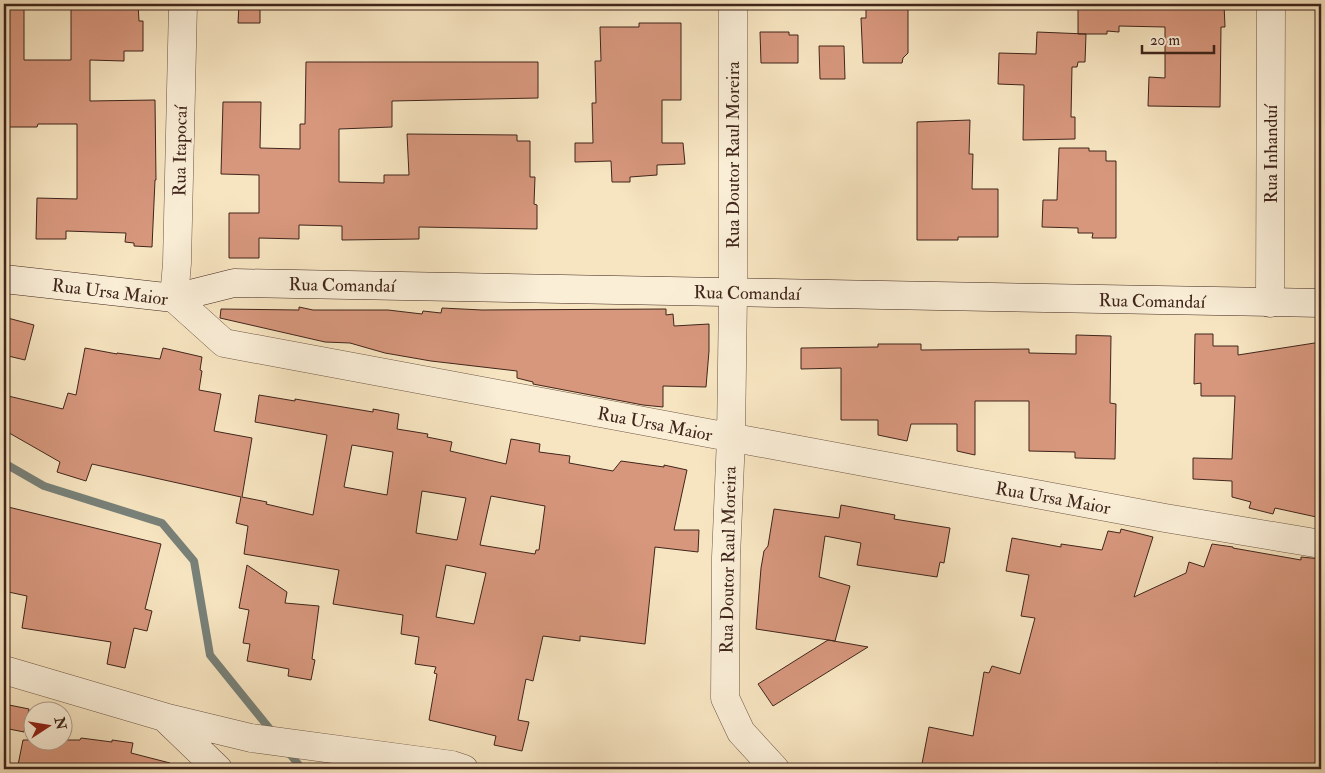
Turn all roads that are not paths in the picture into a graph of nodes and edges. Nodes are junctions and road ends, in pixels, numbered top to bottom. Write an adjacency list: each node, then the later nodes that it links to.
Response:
1 (183, 4): 6 (street, Rua Itapocaí)
2 (733, 4): 5 (street, Rua Doutor Raul Moreira)
3 (1271, 4): 7 (street, Rua Inhanduí)
4 (4, 279): 6 (street, Rua Ursa Maior)
5 (733, 293): 6 (street, Rua Comandaí); 7 (street, Rua Comandaí); 9 (street, Rua Doutor Raul Moreira)
6 (174, 298): 9 (street, Rua Ursa Maior)
7 (1270, 303): 8 (street, Rua Comandaí)
8 (1321, 304)
9 (731, 438): 10 (street, Rua Ursa Maior); 15 (street, Rua Doutor Raul Moreira)
10 (1321, 544)
11 (4, 670): 12 (street)
12 (164, 717): 13 (street); 14 (street)
13 (218, 769)
14 (464, 769)
15 (775, 769)

